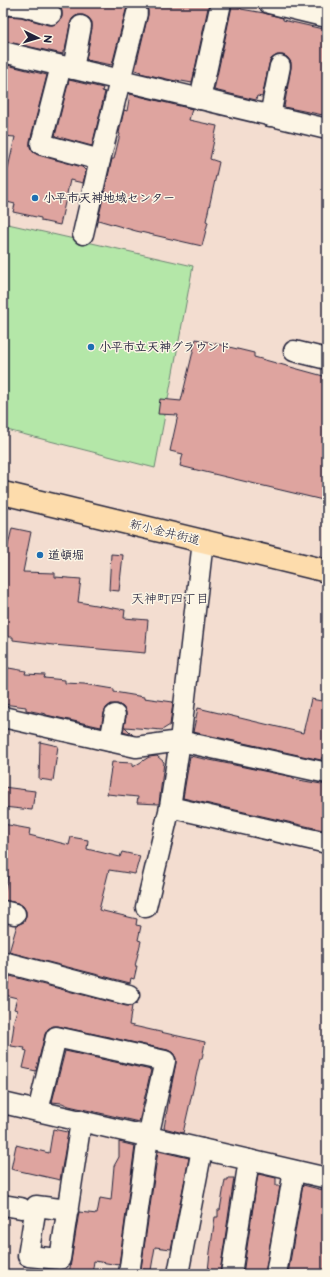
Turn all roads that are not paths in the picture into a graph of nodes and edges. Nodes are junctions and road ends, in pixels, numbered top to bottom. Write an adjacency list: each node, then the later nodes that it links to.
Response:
1 (221, 3): 12 (street)
2 (269, 3): 6 (street)
3 (3, 4): 5 (street)
4 (136, 13): 11 (street)
5 (51, 14)
6 (327, 17)
7 (81, 26): 10 (street)
8 (3, 52): 10 (street)
9 (280, 66): 13 (street)
10 (67, 67): 11 (street); 15 (street)
11 (120, 80): 12 (street); 15 (street)
12 (200, 99): 13 (street)
13 (270, 116): 14 (street)
14 (327, 130)
15 (100, 160): 16 (street)
16 (83, 234)
17 (294, 351): 18 (street)
18 (327, 359)
19 (4, 497): 20 (main road, 新小金井街道)
20 (203, 541): 21 (main road, 新小金井街道); 25 (street)
21 (327, 571)
22 (116, 715): 24 (street)
23 (3, 717): 24 (street)
24 (110, 741): 25 (street)
25 (180, 742): 26 (street); 27 (street)
26 (327, 773)
27 (170, 807): 28 (street); 29 (street)
28 (327, 843)
29 (146, 907)
30 (3, 962): 31 (street)
31 (129, 995)
32 (3, 1103): 33 (street)
33 (38, 1111): 34 (street); 35 (street)
34 (81, 1121): 35 (street); 40 (street)
35 (148, 1137): 36 (street); 41 (street)
36 (202, 1149): 37 (street); 42 (street)
37 (249, 1160): 38 (street); 43 (street)
38 (294, 1171): 39 (street); 44 (street)
39 (327, 1178)
40 (68, 1210)
41 (129, 1274)
42 (178, 1274)
43 (230, 1274)
44 (276, 1274)

